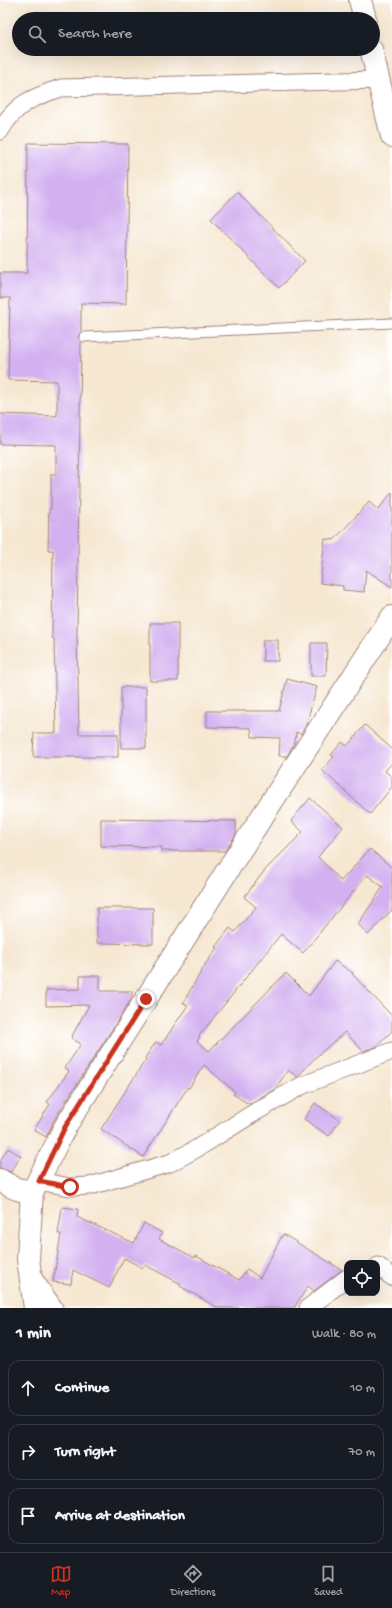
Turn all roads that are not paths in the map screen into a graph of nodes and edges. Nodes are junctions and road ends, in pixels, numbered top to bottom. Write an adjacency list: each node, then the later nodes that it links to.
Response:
1 (360, 0): 2 (street)
2 (363, 12)
3 (373, 56): 4 (street)
4 (383, 83): 5 (street); 6 (street)
5 (0, 131)
6 (392, 136)
7 (392, 323): 8 (lane)
8 (84, 337)
9 (392, 617): 12 (street)
10 (392, 1051): 12 (street)
11 (0, 1180): 12 (street)
12 (36, 1186): 14 (street)
13 (382, 1265): 15 (street)
14 (29, 1273): 17 (street); 18 (street)
15 (392, 1277)
16 (344, 1280): 19 (street)
17 (35, 1308)
18 (54, 1308)
19 (308, 1308)

